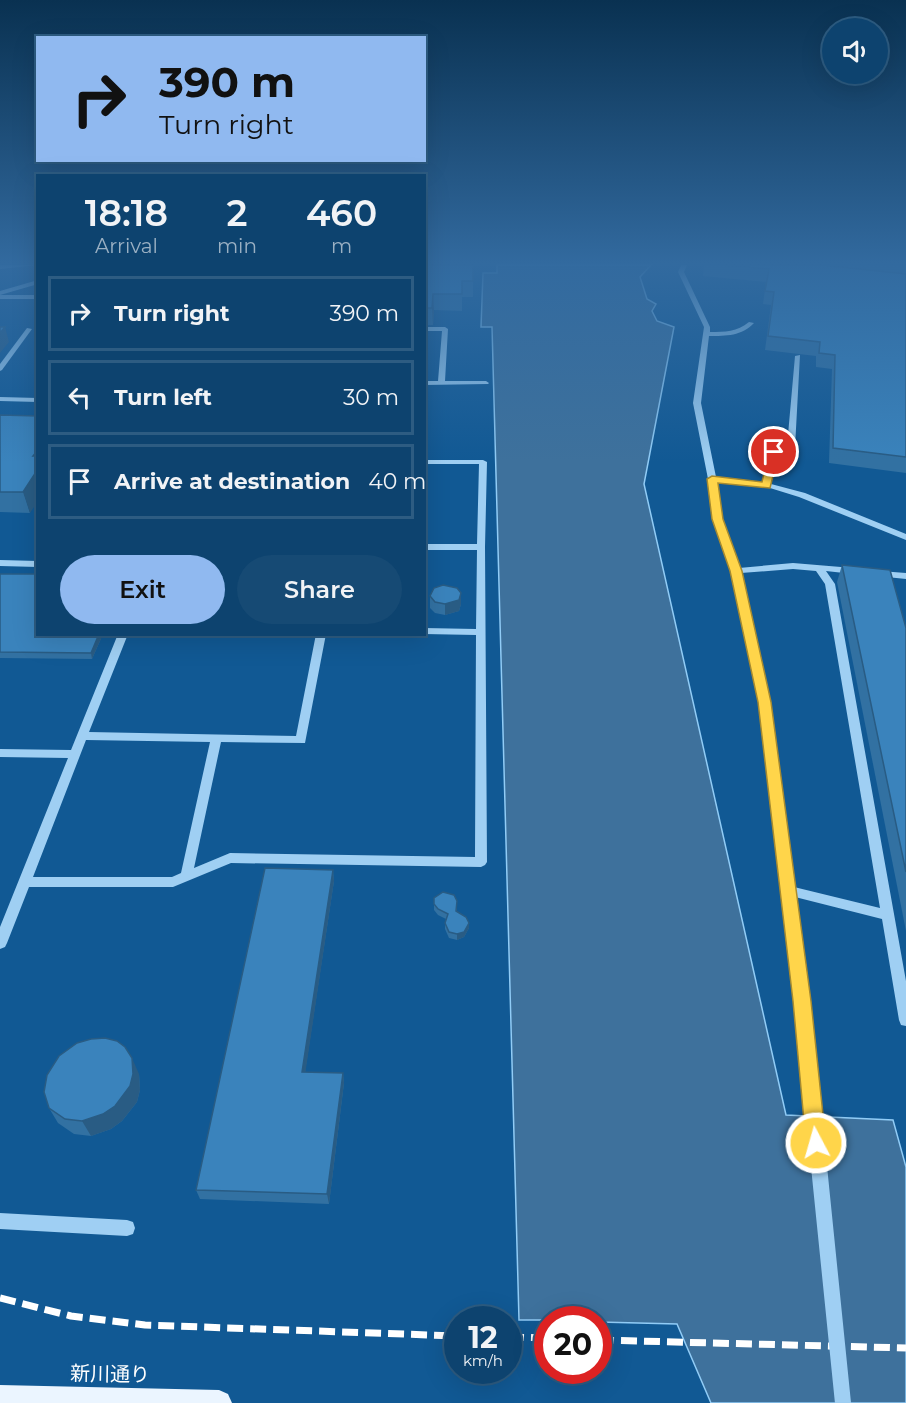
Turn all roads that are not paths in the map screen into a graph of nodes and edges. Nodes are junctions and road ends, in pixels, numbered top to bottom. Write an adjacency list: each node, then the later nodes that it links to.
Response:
1 (28, 330): 8 (street)
2 (445, 330): 11 (street)
3 (707, 330): 5 (street)
4 (743, 330): 5 (street)
5 (706, 334): 16 (street)
6 (798, 357): 17 (street)
7 (0, 358): 8 (street)
8 (8, 358): 9 (street)
9 (0, 369)
10 (426, 382): 11 (street)
11 (441, 383): 12 (street)
12 (486, 383)
13 (0, 399): 14 (street)
14 (36, 400)
15 (426, 462): 20 (street)
16 (712, 479): 17 (street); 24 (street)
17 (766, 486): 18 (street)
18 (906, 537)
19 (426, 547): 20 (street)
20 (481, 547): 27 (street)
21 (0, 563): 22 (street)
22 (36, 564)
23 (819, 568): 24 (street); 25 (street); 37 (street)
24 (736, 571): 36 (street)
25 (906, 576)
26 (426, 631): 27 (street)
27 (481, 632): 34 (street)
28 (122, 636): 30 (street)
29 (321, 636): 31 (street)
30 (81, 736): 31 (street); 33 (street)
31 (216, 738): 34 (street)
32 (0, 753): 33 (street)
33 (74, 754): 35 (street)
34 (186, 877): 35 (street)
35 (24, 882): 38 (street)
36 (787, 890): 37 (street); 44 (street, bridge)
37 (888, 915): 39 (street)
38 (0, 943)
39 (906, 1020)
40 (0, 1221): 41 (street)
41 (127, 1228)
42 (0, 1398): 43 (main road, 新川通り)
43 (219, 1403)
44 (843, 1403)

